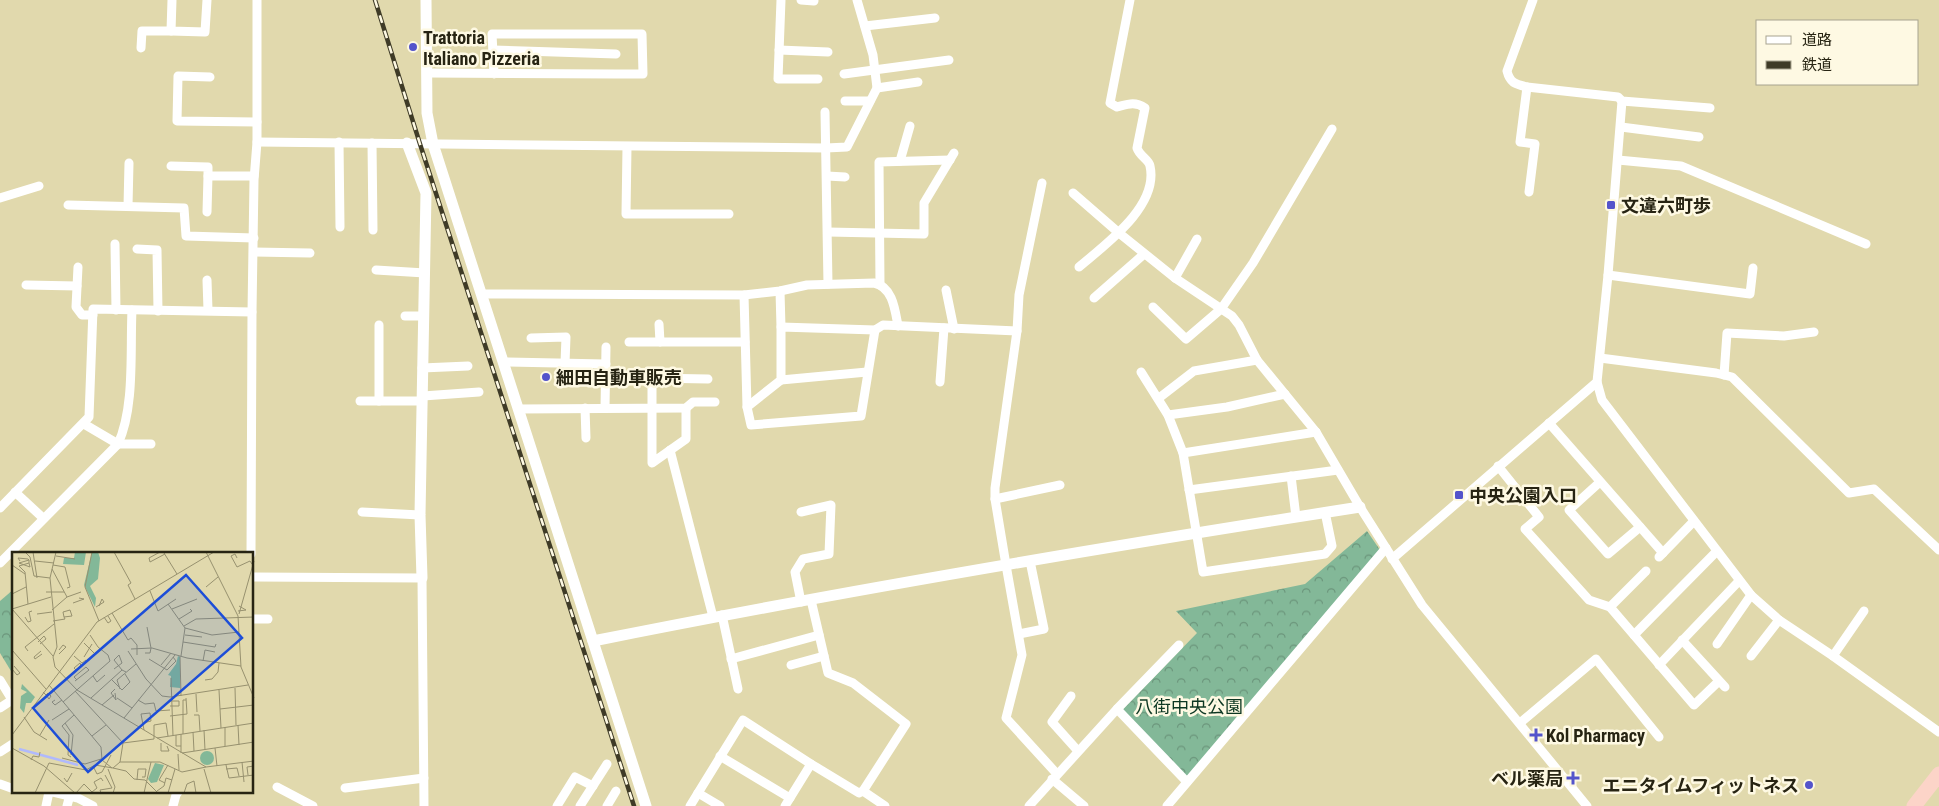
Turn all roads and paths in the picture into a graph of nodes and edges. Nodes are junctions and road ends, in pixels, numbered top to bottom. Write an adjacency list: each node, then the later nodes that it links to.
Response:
1 (172, 0): 13 (street)
2 (207, 0): 13 (street)
3 (258, 0): 34 (street)
4 (426, 0): 21 (street)
5 (781, 0): 16 (street)
6 (801, 0): 10 (street)
7 (857, 0): 12 (street)
8 (1130, 0): 66 (street)
9 (1533, 0): 27 (street)
10 (814, 1)
11 (935, 18): 12 (street)
12 (865, 26): 20 (street)
13 (171, 31): 14 (street)
14 (141, 48)
15 (493, 50): 18 (street); 22 (street); 22 (street)
16 (779, 50): 17 (street); 25 (street)
17 (828, 52)
18 (616, 54)
19 (949, 60): 20 (street)
20 (875, 70): 23 (street); 28 (street)
21 (428, 73): 22 (street); 43 (street)
22 (494, 74)
23 (844, 74)
24 (210, 77): 34 (street)
25 (818, 79)
26 (918, 82): 28 (street)
27 (1527, 87): 31 (street); 56 (street)
28 (877, 88): 29 (street)
29 (870, 100): 30 (street); 45 (street)
30 (845, 101)
31 (1622, 101): 32 (street); 36 (street)
32 (1710, 108)
33 (825, 112): 45 (street)
34 (257, 122): 39 (street)
35 (910, 126): 47 (street)
36 (1621, 127): 38 (street); 46 (street)
37 (1332, 128): 94 (street)
38 (1699, 137)
39 (257, 142): 40 (street); 51 (street)
40 (339, 142): 41 (street); 63 (street)
41 (372, 143): 42 (street); 64 (street)
42 (407, 143): 43 (street); 80 (street)
43 (433, 144): 44 (street); 90 (street)
44 (627, 146): 45 (street); 62 (street)
45 (826, 148): 52 (street)
46 (1618, 160): 71 (street); 81 (street)
47 (900, 161): 67 (street); 67 (street)
48 (129, 163): 60 (street)
49 (171, 166): 50 (street)
50 (208, 176): 51 (street); 61 (street)
51 (254, 176): 68 (street)
52 (827, 176): 53 (street); 65 (street)
53 (845, 178)
54 (1042, 183): 109 (street)
55 (39, 186): 58 (street)
56 (1529, 192)
57 (1073, 193): 66 (street)
58 (0, 198)
59 (68, 205): 60 (street)
60 (128, 206): 68 (street)
61 (208, 212)
62 (729, 214)
63 (340, 227)
64 (373, 230)
65 (828, 232): 67 (street); 84 (street)
66 (1119, 233): 75 (street); 77 (street)
67 (880, 234): 86 (street)
68 (254, 238): 73 (street)
69 (1197, 239): 82 (street)
70 (115, 244): 95 (street)
71 (1866, 244)
72 (136, 249): 98 (street)
73 (254, 252): 74 (street); 99 (street)
74 (310, 253)
75 (1144, 254): 82 (street); 92 (street)
76 (78, 267): 87 (street)
77 (1079, 267)
78 (1753, 268): 81 (street)
79 (376, 270): 80 (street)
80 (424, 273): 102 (street)
81 (1608, 275): 116 (street)
82 (1175, 278): 94 (street)
83 (207, 280): 97 (street)
84 (828, 284): 86 (street); 89 (street)
85 (26, 285): 87 (street)
86 (880, 285): 105 (street)
87 (77, 286): 100 (street)
88 (946, 290): 107 (street)
89 (780, 291): 91 (street); 106 (street)
90 (482, 294): 91 (street); 118 (street)
91 (744, 295): 114 (street)
92 (1094, 298)
93 (1153, 307): 94 (street)
94 (1221, 309): 117 (street)
95 (116, 310): 96 (street); 100 (street)
96 (132, 310): 98 (street); 148 (street)
97 (208, 310): 98 (street); 99 (street)
98 (158, 311)
99 (252, 312): 174 (street)
100 (93, 315): 145 (street)
101 (405, 316): 102 (street)
102 (424, 316): 122 (street)
103 (659, 324): 113 (street)
104 (379, 325): 135 (street)
105 (898, 326): 107 (street); 108 (street)
106 (781, 327): 108 (street); 127 (street)
107 (949, 328): 109 (street); 128 (street)
108 (875, 330): 123 (street)
109 (1017, 331): 159 (street)
110 (1814, 332): 125 (street)
111 (531, 338): 119 (street)
112 (629, 342): 113 (street)
113 (660, 342): 114 (street)
114 (745, 342): 137 (street)
115 (606, 347): 120 (street)
116 (1600, 358): 125 (street); 129 (street)
117 (1257, 360): 131 (street); 133 (street)
118 (504, 362): 119 (street); 142 (street)
119 (565, 363): 120 (street)
120 (606, 364): 139 (street)
121 (468, 366): 122 (street)
122 (422, 368): 132 (street)
123 (867, 372): 127 (street); 137 (street)
124 (1141, 372): 133 (street)
125 (1724, 375): 172 (street)
126 (708, 379): 140 (street)
127 (781, 380): 137 (street)
128 (940, 382)
129 (1597, 382): 144 (street); 168 (street)
130 (479, 392): 132 (street)
131 (1285, 394): 143 (street); 146 (street)
132 (422, 398): 135 (street); 165 (street)
133 (1159, 398): 143 (street)
134 (360, 401): 135 (street)
135 (379, 401)
136 (715, 402): 141 (street)
137 (747, 406)
138 (585, 408): 139 (street); 142 (street); 147 (street)
139 (605, 408): 140 (street)
140 (652, 408): 141 (street); 150 (street)
141 (686, 408): 150 (street)
142 (519, 409): 195 (street)
143 (1168, 415): 151 (street)
144 (1549, 423): 152 (street); 155 (street)
145 (84, 424): 148 (street); 158 (street)
146 (1316, 432): 151 (street); 153 (street)
147 (586, 438)
148 (118, 444): 149 (street); 167 (street)
149 (152, 444)
150 (670, 450): 187 (street)
151 (1183, 453): 157 (street)
152 (1498, 466): 175 (street); 185 (street)
153 (1338, 470): 154 (street); 160 (street)
154 (1291, 476): 157 (street); 166 (street)
155 (1600, 482): 169 (street); 169 (street)
156 (1060, 485): 159 (street)
157 (1190, 490): 170 (street)
158 (15, 492): 161 (street); 167 (street)
159 (995, 499): 178 (street)
160 (1360, 507): 164 (street); 171 (street)
161 (0, 508)
162 (362, 512): 165 (street)
163 (801, 512): 184 (street)
164 (1325, 512): 166 (street); 170 (street)
165 (420, 516): 181 (street)
166 (1296, 517): 170 (street)
167 (43, 518): 177 (street)
168 (1694, 521): 169 (street); 173 (street)
169 (1640, 527)
170 (1197, 533): 176 (street)
171 (1386, 548): 175 (street); 223 (street)
172 (1939, 550)
173 (1717, 551): 182 (street); 193 (street)
174 (251, 552)
175 (1392, 559): 211 (street)
176 (1030, 561): 178 (street); 191 (street)
177 (0, 563)
178 (1006, 566): 184 (street); 191 (street)
179 (1646, 571): 185 (street)
180 (254, 576): 181 (street)
181 (422, 578): 222 (street)
182 (1739, 580): 183 (street); 194 (street)
183 (1751, 595): 190 (street); 196 (street)
184 (806, 601): 187 (street); 192 (street)
185 (1610, 607): 193 (street)
186 (1864, 611): 200 (street)
187 (718, 616): 195 (street); 201 (street)
188 (254, 618): 189 (street)
189 (268, 619)
190 (1779, 620): 199 (street); 200 (street)
191 (1019, 634): 221 (street)
192 (820, 635): 198 (street); 201 (street)
193 (1634, 635): 203 (street)
194 (1682, 640): 203 (street); 203 (street)
195 (593, 641): 242 (street)
196 (1717, 644)
197 (1179, 645): 210 (street)
198 (824, 656): 202 (street); 230 (street)
199 (1751, 656)
200 (1833, 656): 212 (street)
201 (731, 659): 205 (street)
202 (790, 665)
203 (1659, 665)
204 (0, 680): 207 (street)
205 (738, 689)
206 (1071, 696): 215 (street)
207 (12, 700)
208 (12, 702): 209 (street)
209 (0, 708)
210 (1117, 709): 215 (street); 223 (street)
211 (1520, 723): 213 (street); 249 (street)
212 (1939, 732)
213 (1659, 736)
214 (12, 744): 216 (street)
215 (1078, 751): 221 (street)
216 (0, 752)
217 (720, 756): 219 (street); 231 (street); 234 (street)
218 (607, 764): 225 (street)
219 (811, 764): 230 (street); 234 (street)
220 (1939, 774): 250 (highway)
221 (1054, 776): 246 (street); 247 (street)
222 (424, 778): 228 (street); 238 (street)
223 (1188, 782): 248 (street)
224 (0, 784): 227 (street)
225 (593, 786): 239 (street); 240 (street)
226 (278, 787): 237 (street)
227 (12, 788)
228 (345, 788)
229 (616, 791): 241 (street)
230 (863, 791): 245 (street)
231 (698, 793): 243 (street); 244 (street)
232 (65, 794): 233 (street)
233 (70, 795): 235 (street); 236 (street)
234 (788, 802)
235 (67, 806)
236 (93, 806)
237 (313, 806)
238 (424, 806)
239 (557, 806)
240 (580, 806)
241 (607, 806)
242 (646, 806)
243 (690, 806)
244 (720, 806)
245 (885, 806)
246 (1029, 806)
247 (1084, 806)
248 (1167, 806)
249 (1587, 806)
250 (1914, 806)

